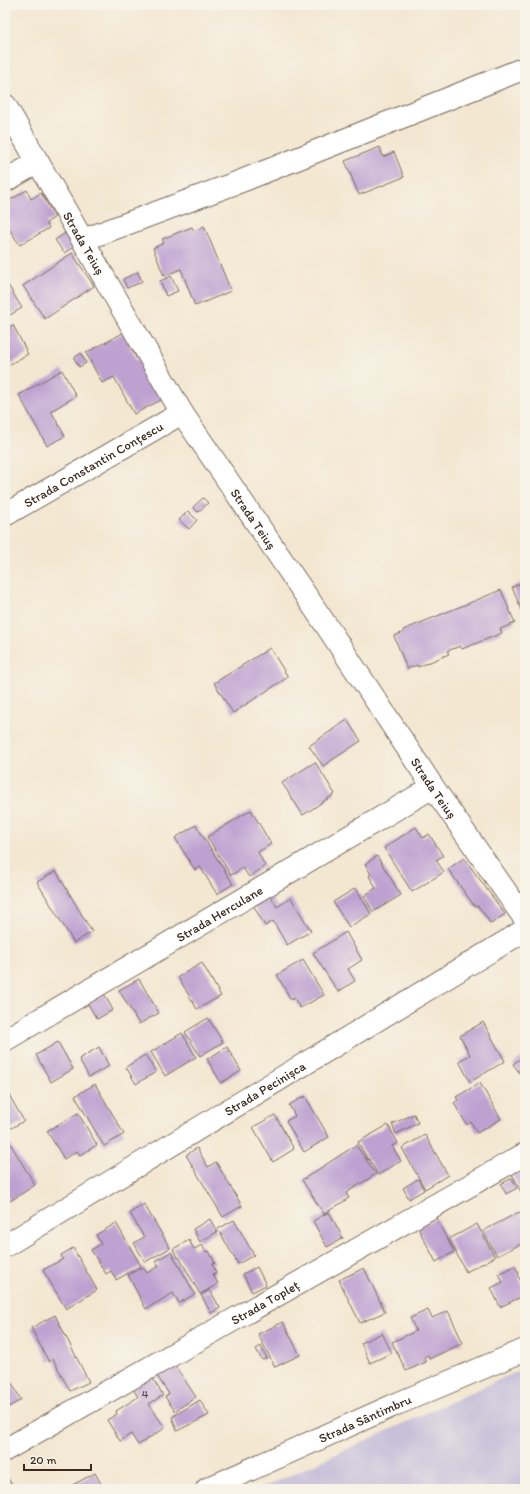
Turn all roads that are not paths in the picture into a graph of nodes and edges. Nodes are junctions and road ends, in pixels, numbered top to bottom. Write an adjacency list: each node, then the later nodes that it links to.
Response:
1 (525, 68): 5 (street)
2 (5, 105): 3 (street, Strada Teiuș)
3 (38, 162): 4 (street); 5 (street, Strada Teiuș)
4 (5, 181)
5 (83, 240): 6 (street, Strada Teiuș)
6 (182, 413): 7 (street, Strada Constantin Conțescu); 8 (street, Strada Teiuș)
7 (5, 515)
8 (433, 787): 9 (street, Strada Teiuș); 11 (street, Strada Herculane)
9 (525, 919)
10 (525, 930): 13 (street, Strada Pecinișca)
11 (5, 1040)
12 (525, 1154): 15 (street, Strada Topleț)
13 (5, 1246)
14 (525, 1350): 16 (street, Strada Sântimbru)
15 (5, 1450)
16 (207, 1489)

